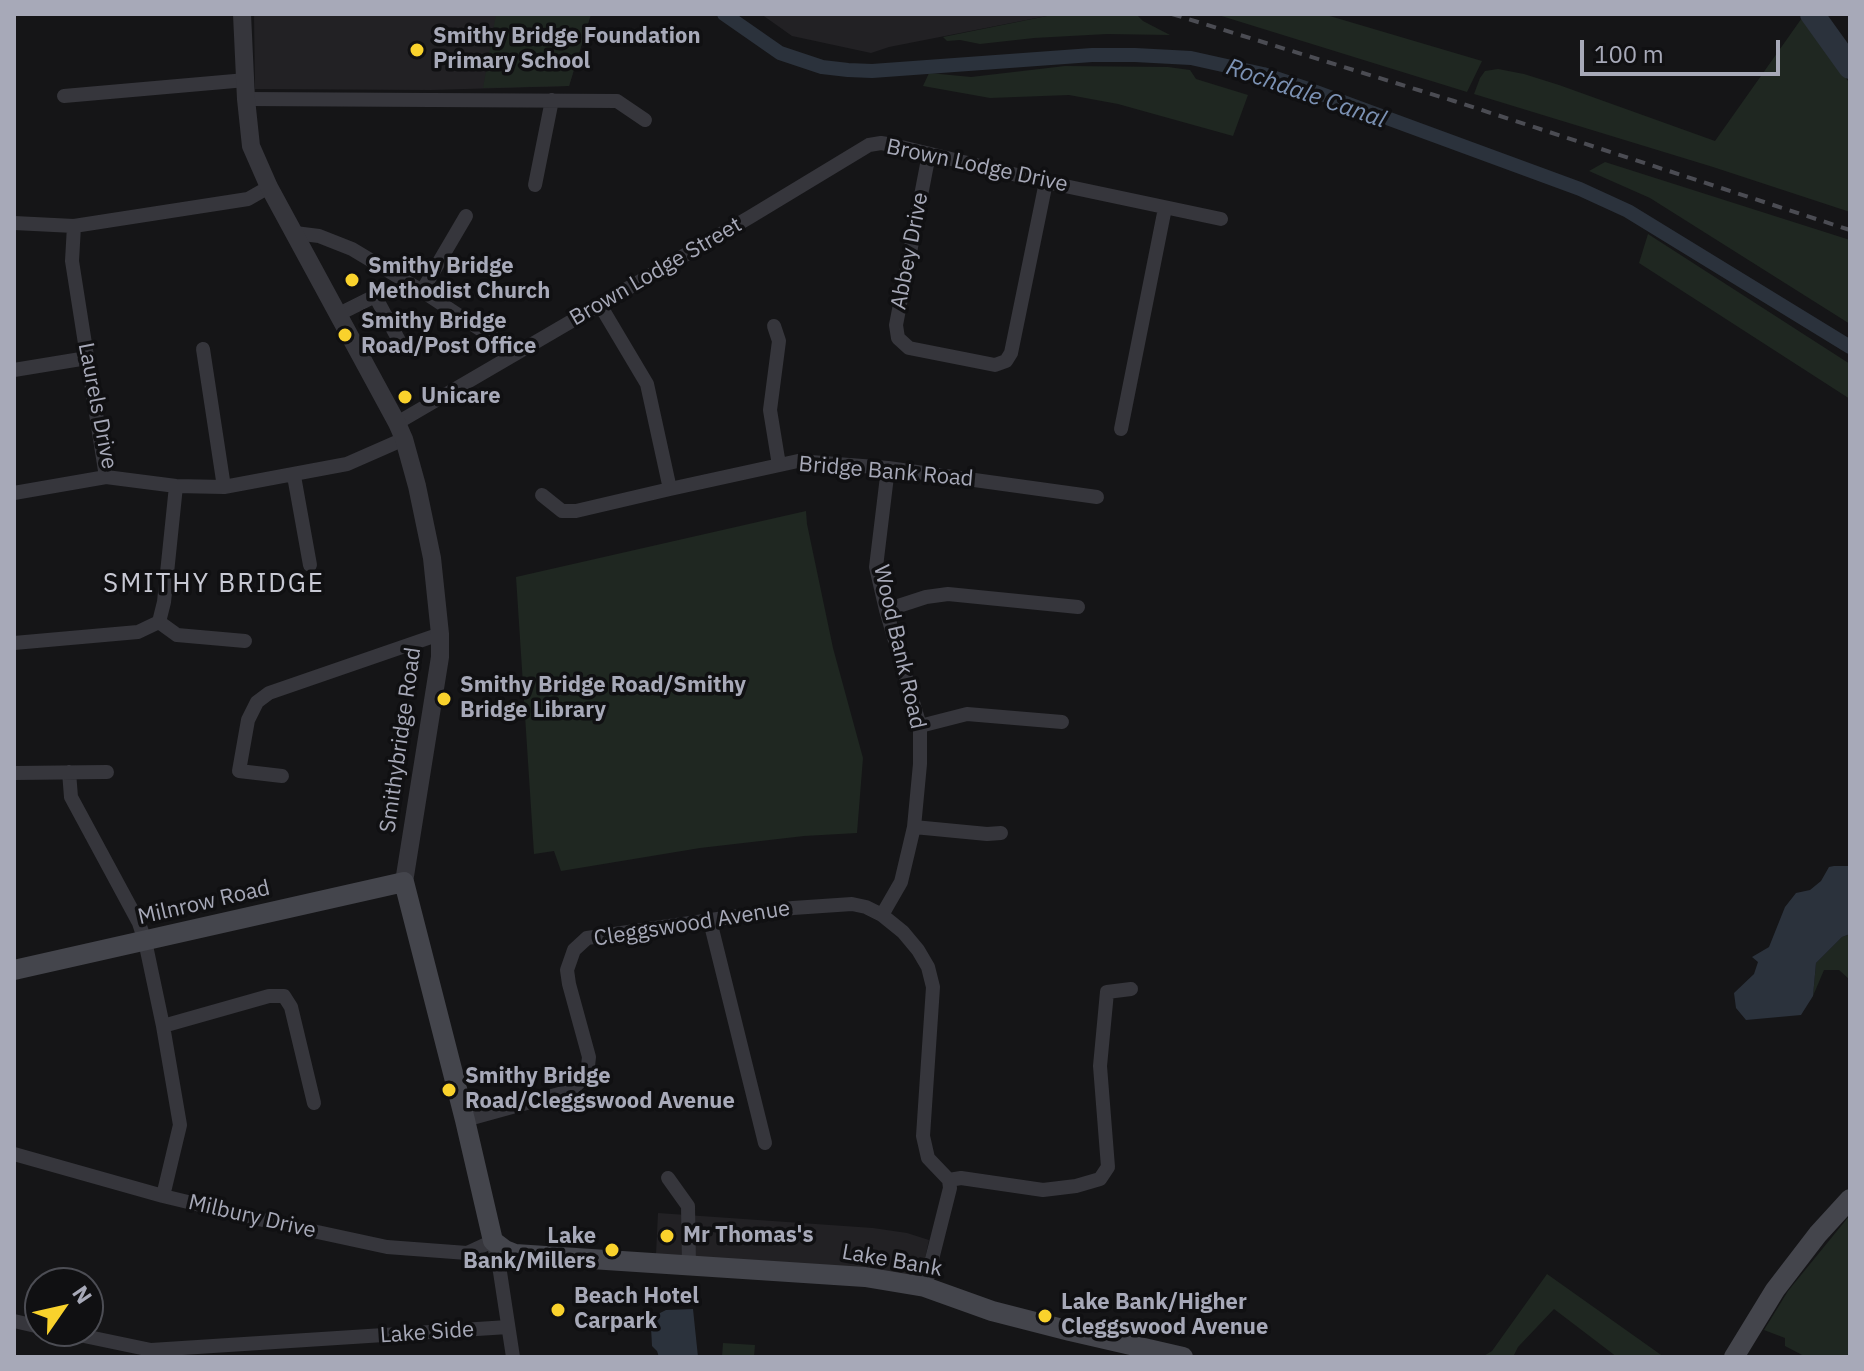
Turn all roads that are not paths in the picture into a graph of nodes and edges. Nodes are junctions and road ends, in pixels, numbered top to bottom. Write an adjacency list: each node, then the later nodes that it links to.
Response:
1 (242, 14): 2 (street, Smithybridge Road)
2 (246, 80): 3 (street); 4 (street, Smithybridge Road)
3 (64, 96)
4 (246, 99): 5 (street); 10 (street, Smithybridge Road)
5 (552, 100): 6 (street); 9 (street)
6 (645, 120)
7 (929, 154): 8 (street, Brown Lodge Drive); 8 (street, Abbey Drive); 13 (street, Brown Lodge Drive)
8 (1046, 182): 11 (street, Brown Lodge Drive)
9 (535, 185)
10 (269, 187): 16 (street); 17 (street, Smithybridge Road)
11 (1165, 208): 14 (street, Brown Lodge Drive); 27 (street)
12 (466, 216): 18 (street)
13 (750, 217): 19 (street, Brown Lodge Street)
14 (1221, 219)
15 (14, 223): 16 (street)
16 (74, 226): 25 (street, Laurels Drive)
17 (295, 233): 18 (street); 20 (street, Smithybridge Road)
18 (422, 291): 24 (street)
19 (600, 305): 24 (street, Brown Lodge Street); 35 (street)
20 (339, 314): 22 (street); 28 (street, Smithybridge Road)
21 (774, 326): 29 (street)
22 (403, 348)
23 (203, 349): 34 (street)
24 (516, 353): 28 (street, Brown Lodge Street)
25 (87, 358): 26 (street); 32 (street, Laurels Drive)
26 (14, 370)
27 (1121, 429)
28 (400, 431): 31 (street, Laurels Drive); 43 (street, Smithybridge Road)
29 (779, 465): 30 (street, Bridge Bank Road); 35 (street, Bridge Bank Road)
30 (888, 468): 38 (street, Bridge Bank Road); 41 (street, Wood Bank Road)
31 (294, 476): 34 (street, Laurels Drive); 39 (street)
32 (106, 477): 33 (street, Laurels Drive); 36 (street)
33 (176, 486): 34 (street, Laurels Drive); 42 (street)
34 (224, 487)
35 (670, 489): 37 (street, Bridge Bank Road)
36 (14, 493)
37 (542, 495)
38 (1097, 497)
39 (310, 565)
40 (1078, 607): 41 (street)
41 (886, 610): 47 (street, Wood Bank Road)
42 (159, 622): 44 (street); 45 (street)
43 (440, 634): 51 (street); 54 (street, Smithybridge Road)
44 (245, 641)
45 (14, 643)
46 (1062, 722): 47 (street)
47 (920, 726): 52 (street, Wood Bank Road)
48 (69, 772): 49 (street); 50 (street); 57 (street)
49 (107, 772)
50 (14, 773)
51 (282, 776)
52 (914, 827): 53 (street); 55 (street, Wood Bank Road)
53 (1001, 833)
54 (404, 882): 57 (main road, Milnrow Road); 62 (main road, Smithybridge Road)
55 (882, 915): 56 (street, Cleggswood Avenue); 66 (street)
56 (710, 921): 62 (street, Cleggswood Avenue); 63 (street)
57 (145, 941): 58 (main road, Milnrow Road); 60 (street)
58 (14, 970)
59 (1131, 989): 66 (street)
60 (163, 1026): 61 (street); 67 (street)
61 (314, 1103)
62 (465, 1120): 69 (main road, Smithybridge Road)
63 (765, 1143)
64 (14, 1154): 67 (street, Milbury Drive)
65 (668, 1178): 70 (street)
66 (949, 1180): 71 (street)
67 (163, 1196): 69 (street, Milbury Drive)
68 (1850, 1199): 76 (main road)
69 (493, 1241): 70 (main road, Lake Bank); 72 (street, Smithybridge Road)
70 (689, 1264): 71 (main road, Lake Bank)
71 (925, 1287): 75 (main road, Lake Bank)
72 (508, 1327): 73 (street, Lake Side); 74 (street, Smithybridge Road)
73 (104, 1340)
74 (513, 1357)
75 (1183, 1357)
76 (1734, 1357)

